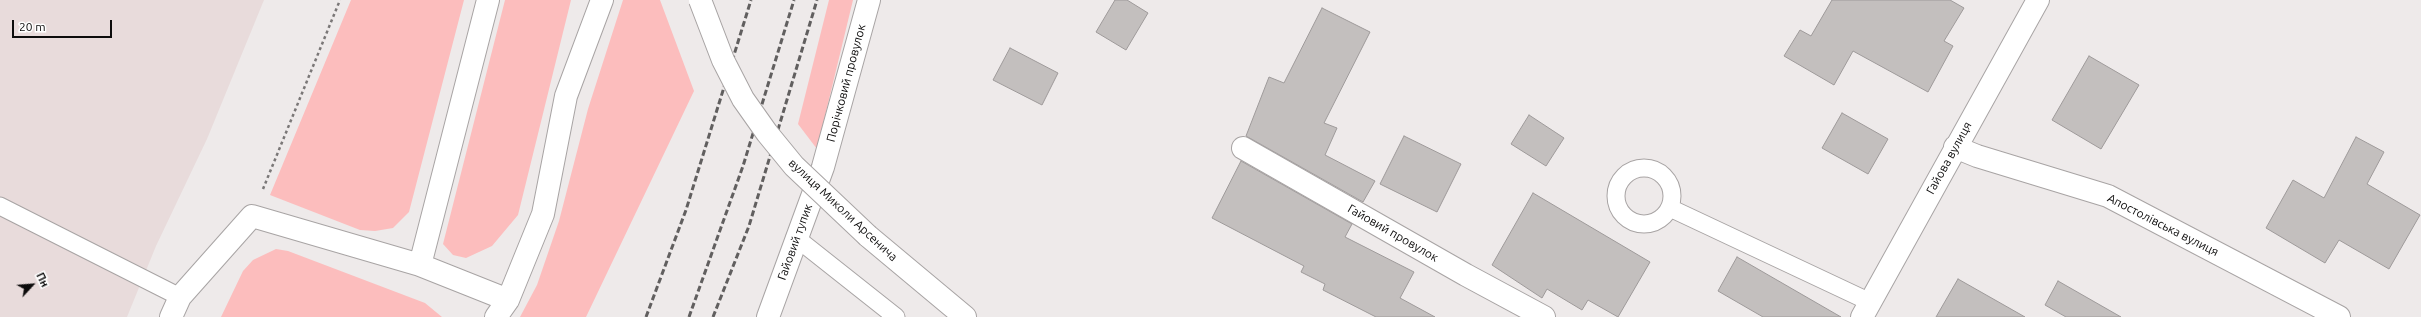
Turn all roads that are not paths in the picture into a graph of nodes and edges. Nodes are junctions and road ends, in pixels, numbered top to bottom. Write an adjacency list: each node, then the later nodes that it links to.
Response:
1 (488, 0): 12 (street)
2 (602, 0): 14 (street)
3 (700, 0): 19 (street, вулиця Миколи Арсенича, bridge)
4 (868, 0): 8 (street, Порічковий провулок)
5 (2038, 0): 6 (street, Гайова вулиця)
6 (1955, 147): 15 (street, Гайова вулиця); 21 (street, Апостолівська вулиця)
7 (1243, 148): 20 (street, Гайовий провулок)
8 (823, 167): 11 (street, Гайовий тупик)
9 (0, 206): 13 (lane)
10 (1670, 208): 15 (lane)
11 (795, 237): 17 (street, Гайовий тупик); 18 (lane)
12 (420, 265): 13 (street); 14 (street)
13 (180, 297): 16 (street)
14 (502, 309)
15 (1866, 309)
16 (171, 317)
17 (768, 317)
18 (896, 317)
19 (965, 317)
20 (1544, 317)
21 (2339, 317)

